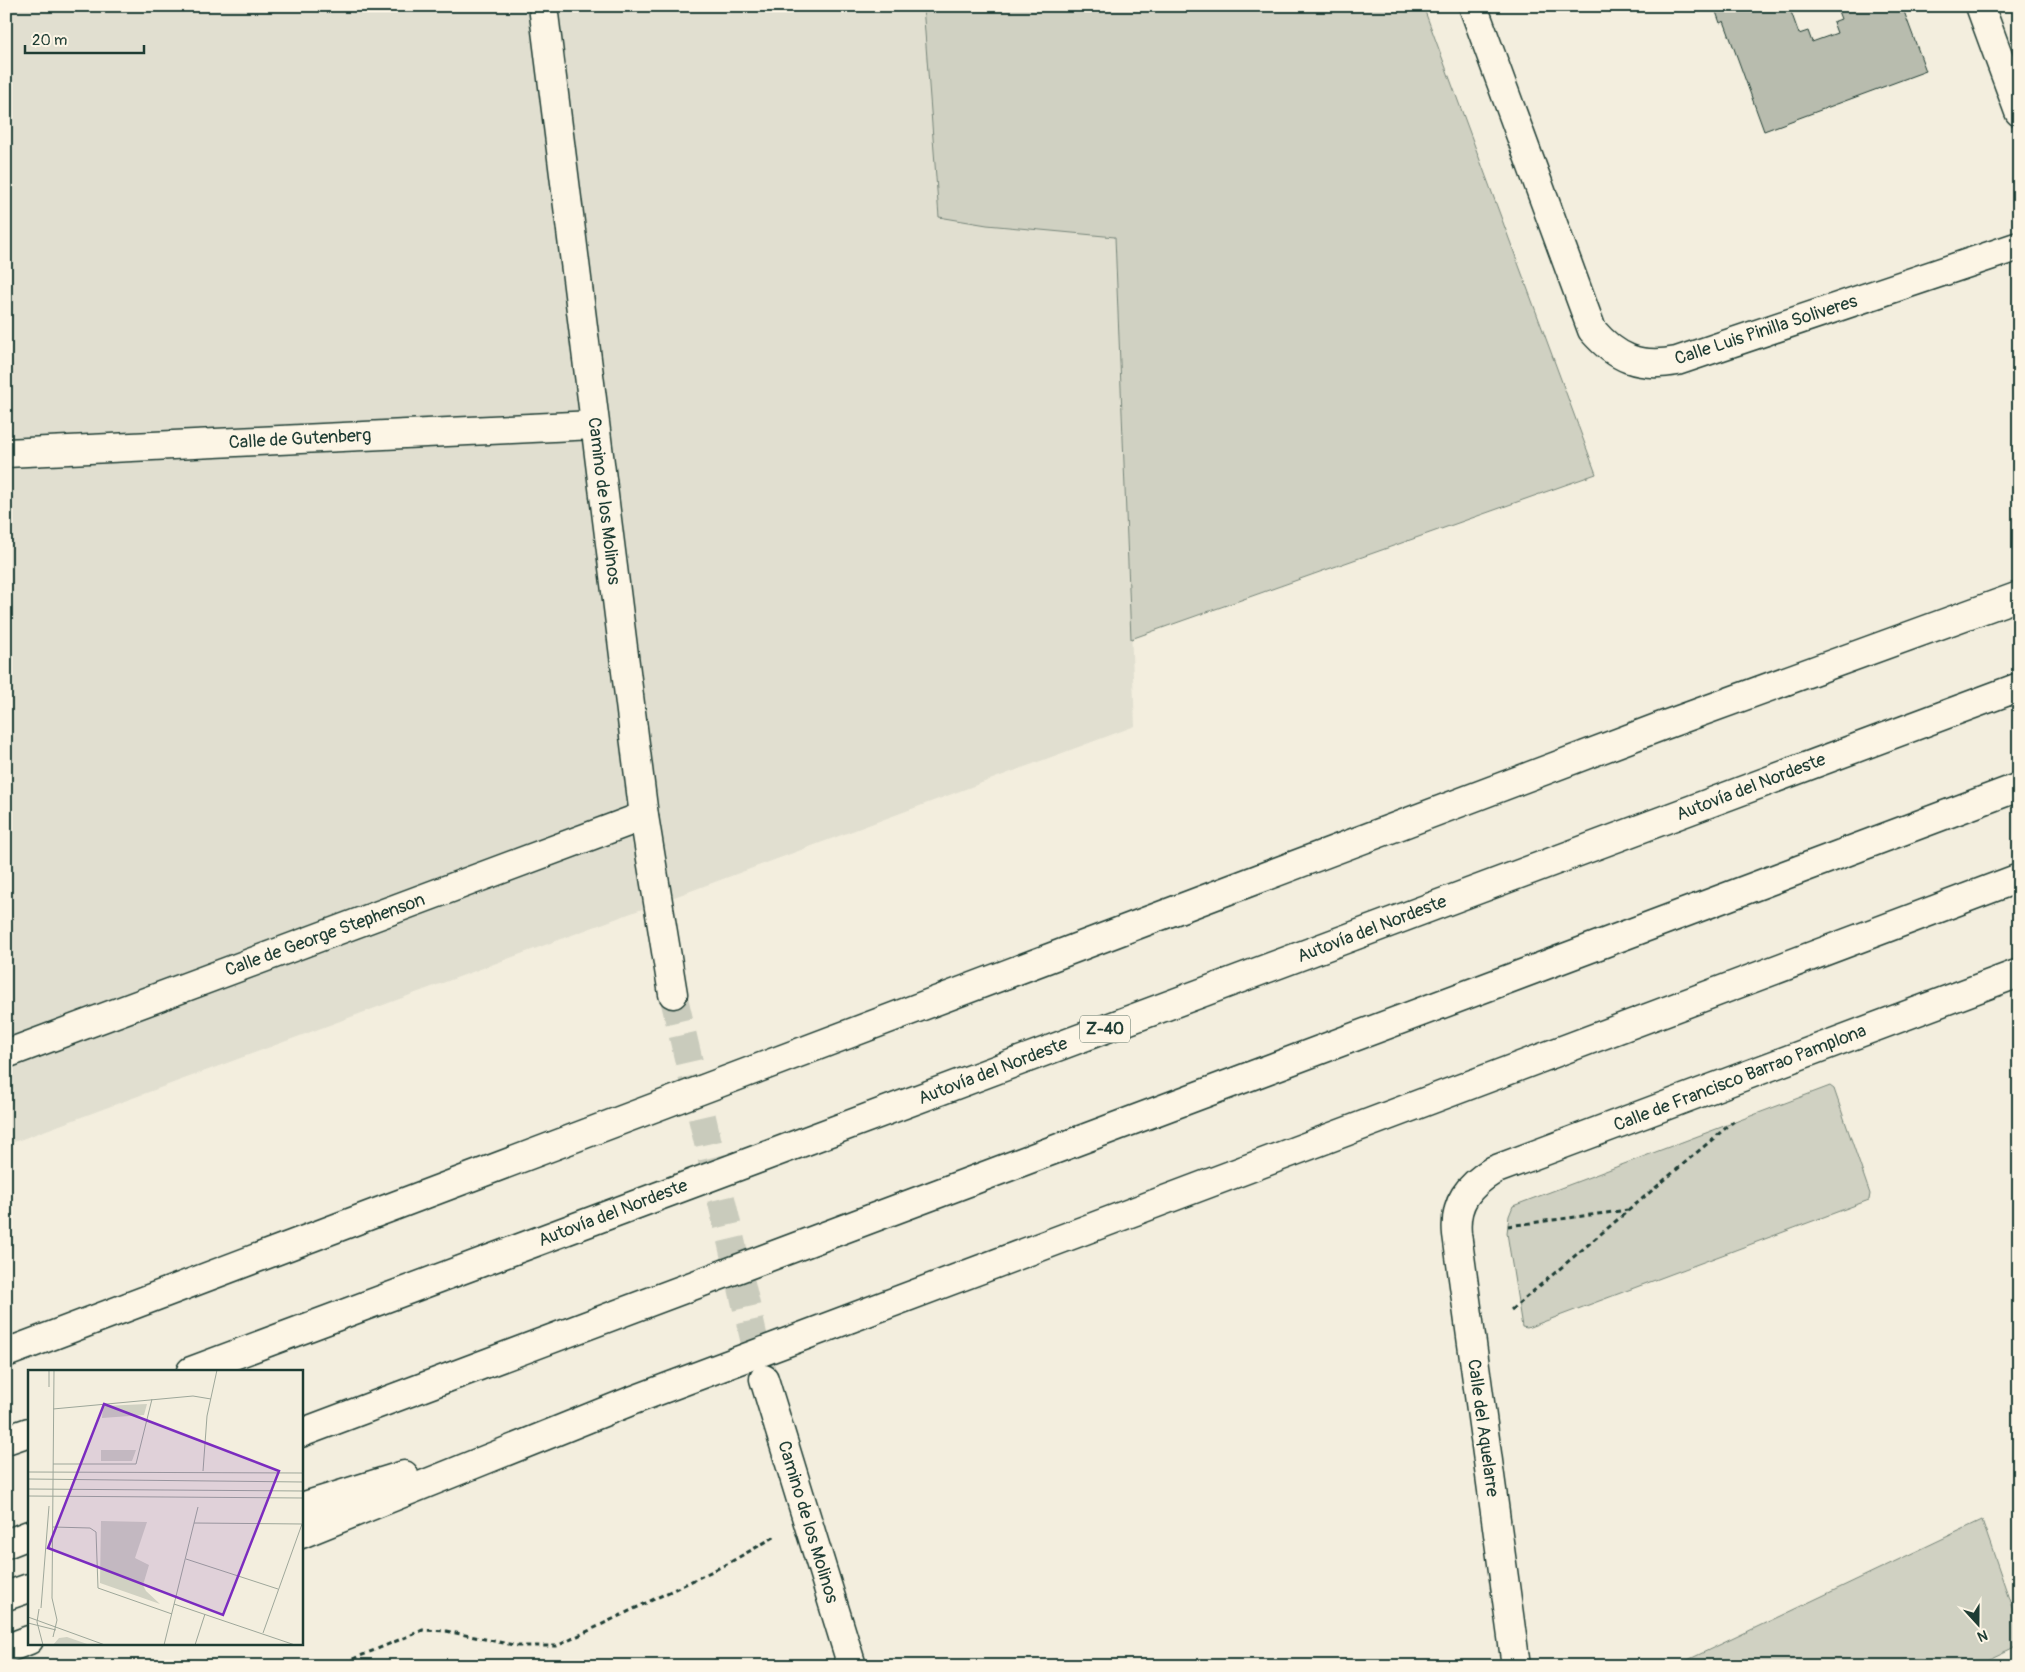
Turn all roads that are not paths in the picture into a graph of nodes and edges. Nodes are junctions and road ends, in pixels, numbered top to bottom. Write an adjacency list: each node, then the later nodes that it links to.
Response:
1 (544, 6): 6 (main road, Camino de los Molinos)
2 (1473, 6): 5 (main road, Calle Luis Pinilla Soliveres)
3 (1980, 6): 4 (main road)
4 (2019, 112)
5 (2019, 246)
6 (594, 425): 7 (main road, Calle de Gutenberg); 11 (main road, Camino de los Molinos)
7 (6, 453)
8 (2019, 596): 17 (main road)
9 (2019, 687): 18 (main road, Autovía del Nordeste / Z-40)
10 (2019, 787): 22 (main road)
11 (644, 816): 14 (main road, Camino de los Molinos); 15 (main road, Calle de George Stephenson)
12 (2019, 878): 20 (main road)
13 (2019, 973): 16 (main road, Calle de Francisco Barrao Pamplona)
14 (673, 994)
15 (6, 1054)
16 (1467, 1192): 33 (main road, Calle del Aquelarre)
17 (6, 1353)
18 (195, 1370)
19 (764, 1379): 32 (main road, Camino de los Molinos)
20 (631, 1401): 24 (main road); 25 (main road)
21 (28, 1432): 23 (main road)
22 (302, 1433)
23 (6, 1440)
24 (302, 1507)
25 (302, 1534)
26 (28, 1535): 27 (main road)
27 (6, 1544)
28 (28, 1588): 29 (main road)
29 (6, 1596)
30 (28, 1640): 31 (main road)
31 (6, 1648)
32 (852, 1666)
33 (1516, 1666)

